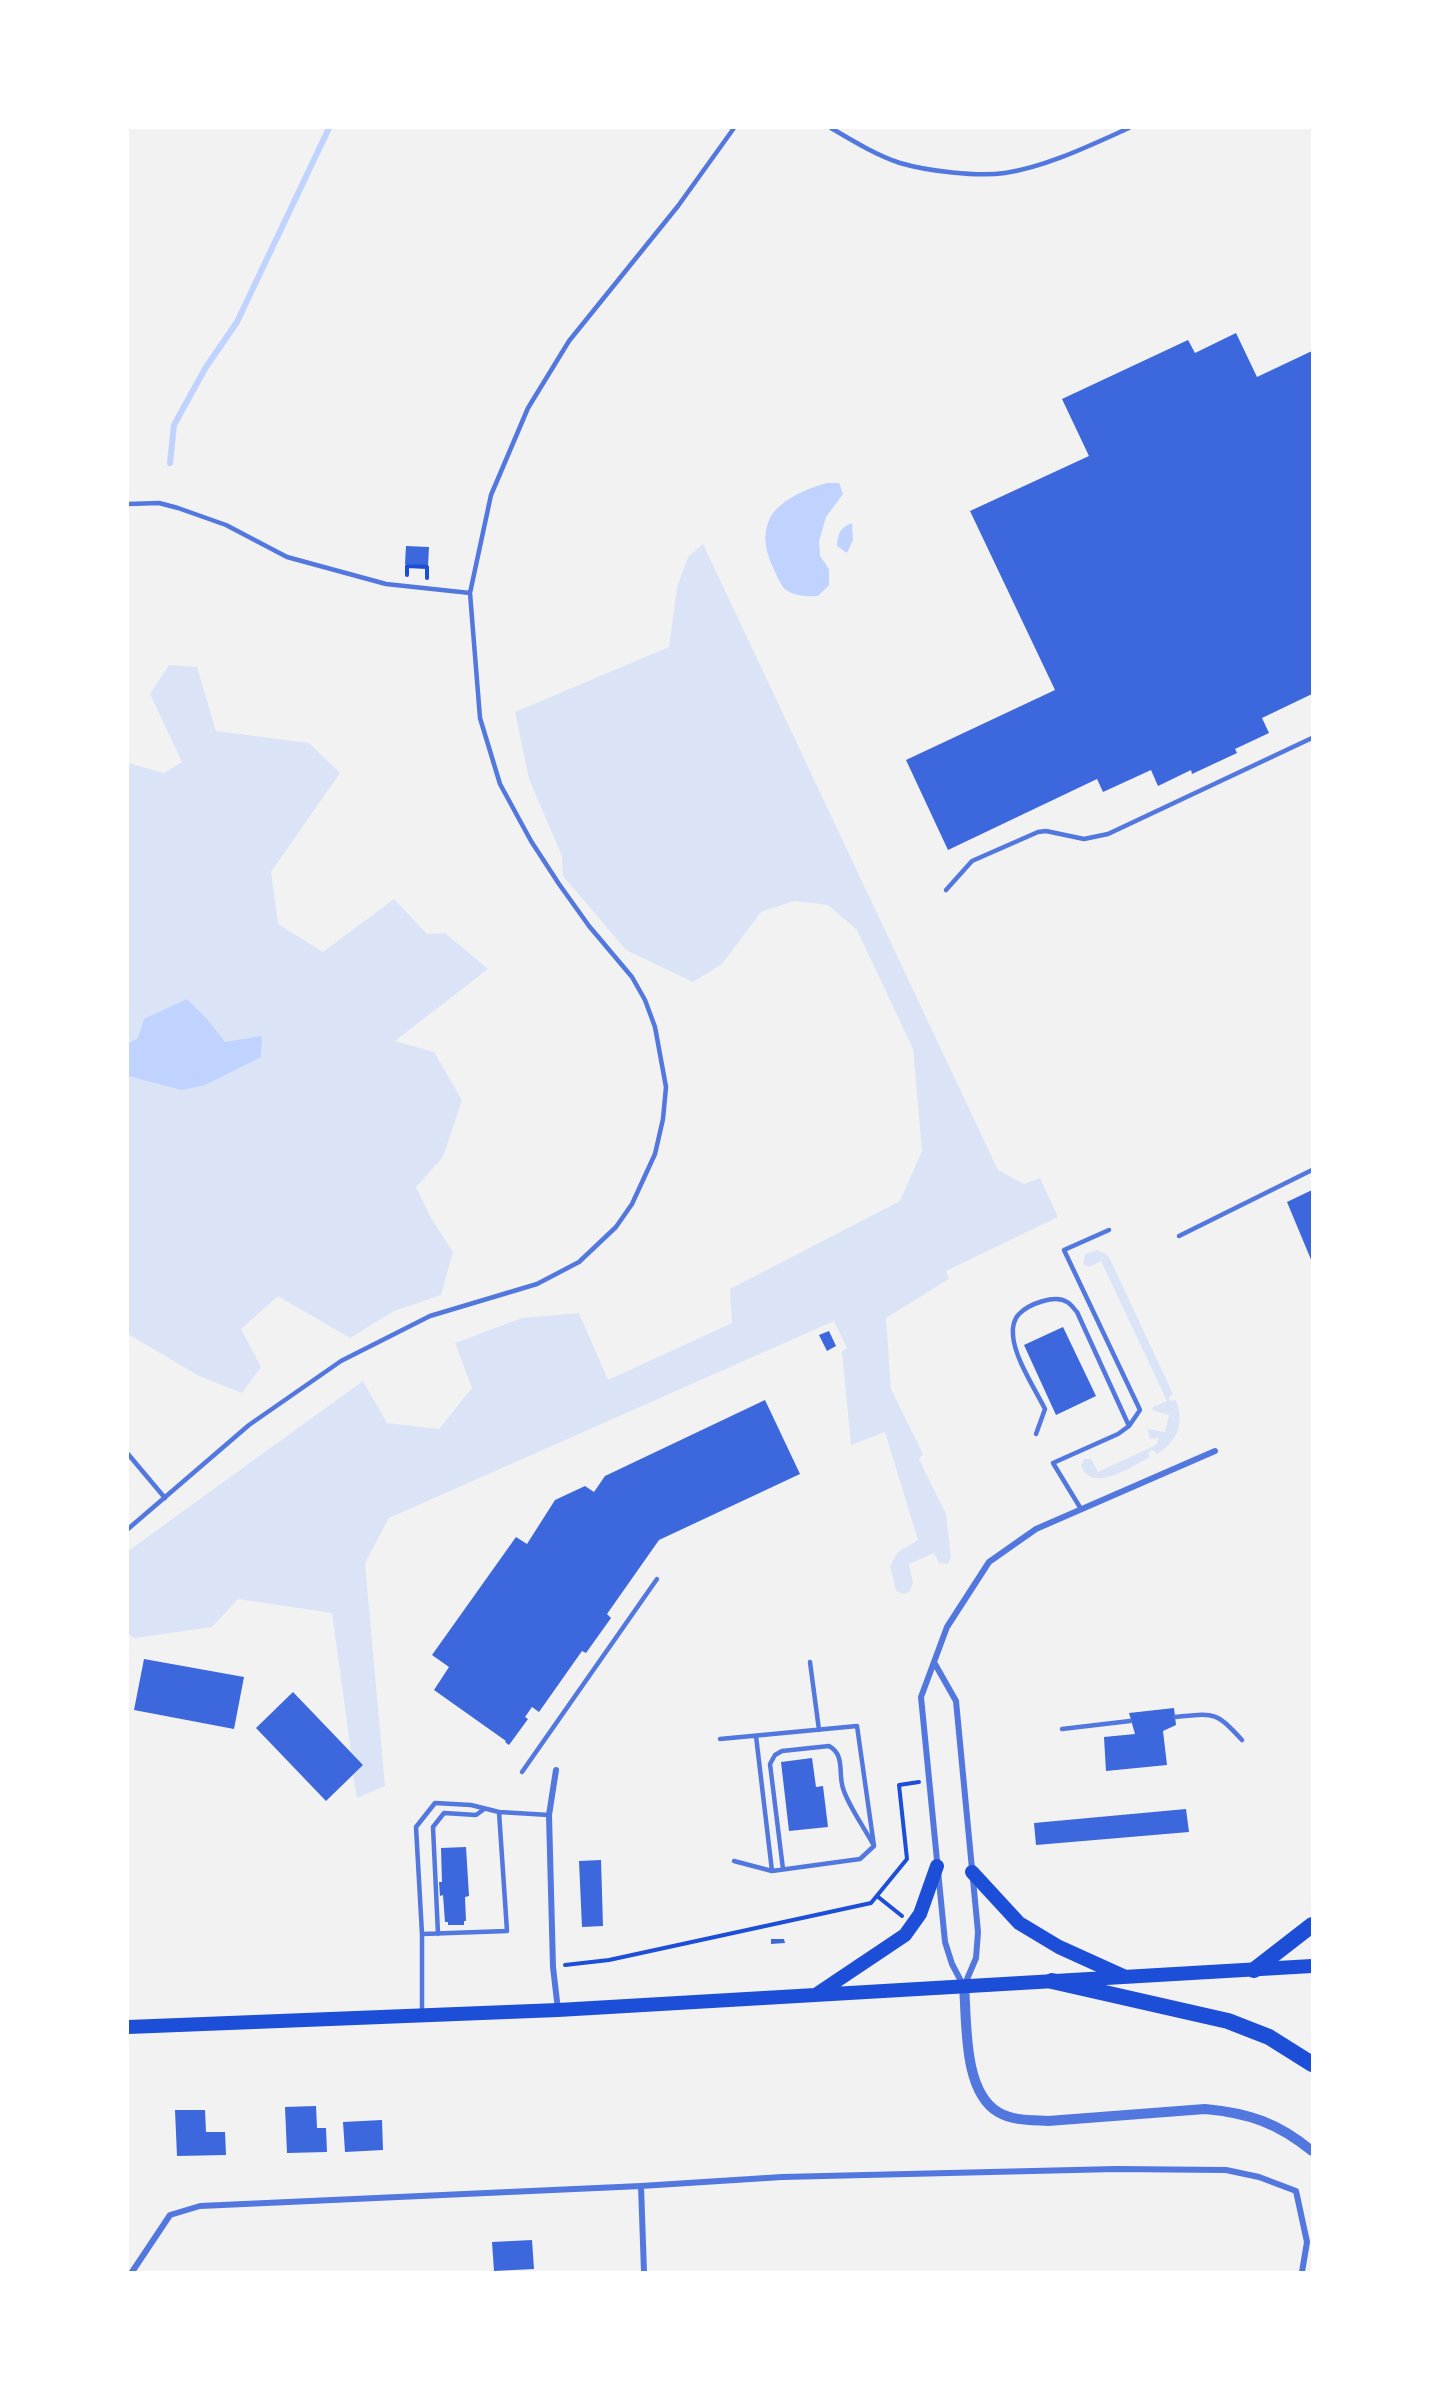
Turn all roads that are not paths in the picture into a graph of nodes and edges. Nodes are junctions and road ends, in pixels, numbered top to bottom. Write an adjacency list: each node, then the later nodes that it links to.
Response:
1 (734, 128): 5 (lane)
2 (831, 128): 3 (lane)
3 (1129, 128)
4 (128, 504): 5 (lane)
5 (470, 593): 15 (lane)
6 (1312, 738): 7 (lane)
7 (946, 890)
8 (1312, 1170): 10 (lane)
9 (1109, 1230): 11 (lane)
10 (1179, 1236)
11 (1129, 1426): 12 (lane); 16 (lane)
12 (1036, 1434)
13 (1215, 1451): 16 (street)
14 (128, 1454): 15 (lane)
15 (165, 1498): 17 (lane)
16 (1080, 1509): 20 (street)
17 (128, 1529)
18 (657, 1579): 29 (lane)
19 (810, 1662): 24 (lane)
20 (935, 1664): 35 (street); 38 (street)
21 (1176, 1717): 27 (lane)
22 (1130, 1721): 23 (lane)
23 (1062, 1729)
24 (819, 1730): 25 (lane); 33 (lane)
25 (756, 1736): 26 (lane); 37 (lane)
26 (720, 1739)
27 (1242, 1740)
28 (556, 1770): 32 (street)
29 (522, 1772)
30 (483, 1810): 31 (lane); 40 (lane); 41 (lane)
31 (499, 1812): 32 (lane); 41 (lane)
32 (549, 1815): 48 (street)
33 (874, 1846): 36 (lane); 36 (lane)
34 (734, 1861): 37 (lane)
35 (937, 1866): 46 (street); 47 (main road)
36 (783, 1869): 37 (lane)
37 (772, 1871)
38 (972, 1872): 44 (main road); 46 (street)
39 (1312, 1925): 43 (highway)
40 (422, 1934): 41 (lane); 49 (lane)
41 (438, 1934)
42 (1312, 1966): 43 (main road)
43 (1254, 1970): 44 (main road)
44 (1125, 1977): 45 (main road)
45 (1052, 1981): 46 (main road); 51 (highway)
46 (964, 1986): 47 (main road); 52 (street)
47 (815, 1995): 48 (main road)
48 (558, 2010): 49 (main road)
49 (422, 2016): 50 (main road)
50 (128, 2027)
51 (1312, 2064)
52 (1312, 2151)
53 (641, 2186): 54 (street); 55 (street); 56 (street)
54 (132, 2272)
55 (644, 2272)
56 (1302, 2272)

